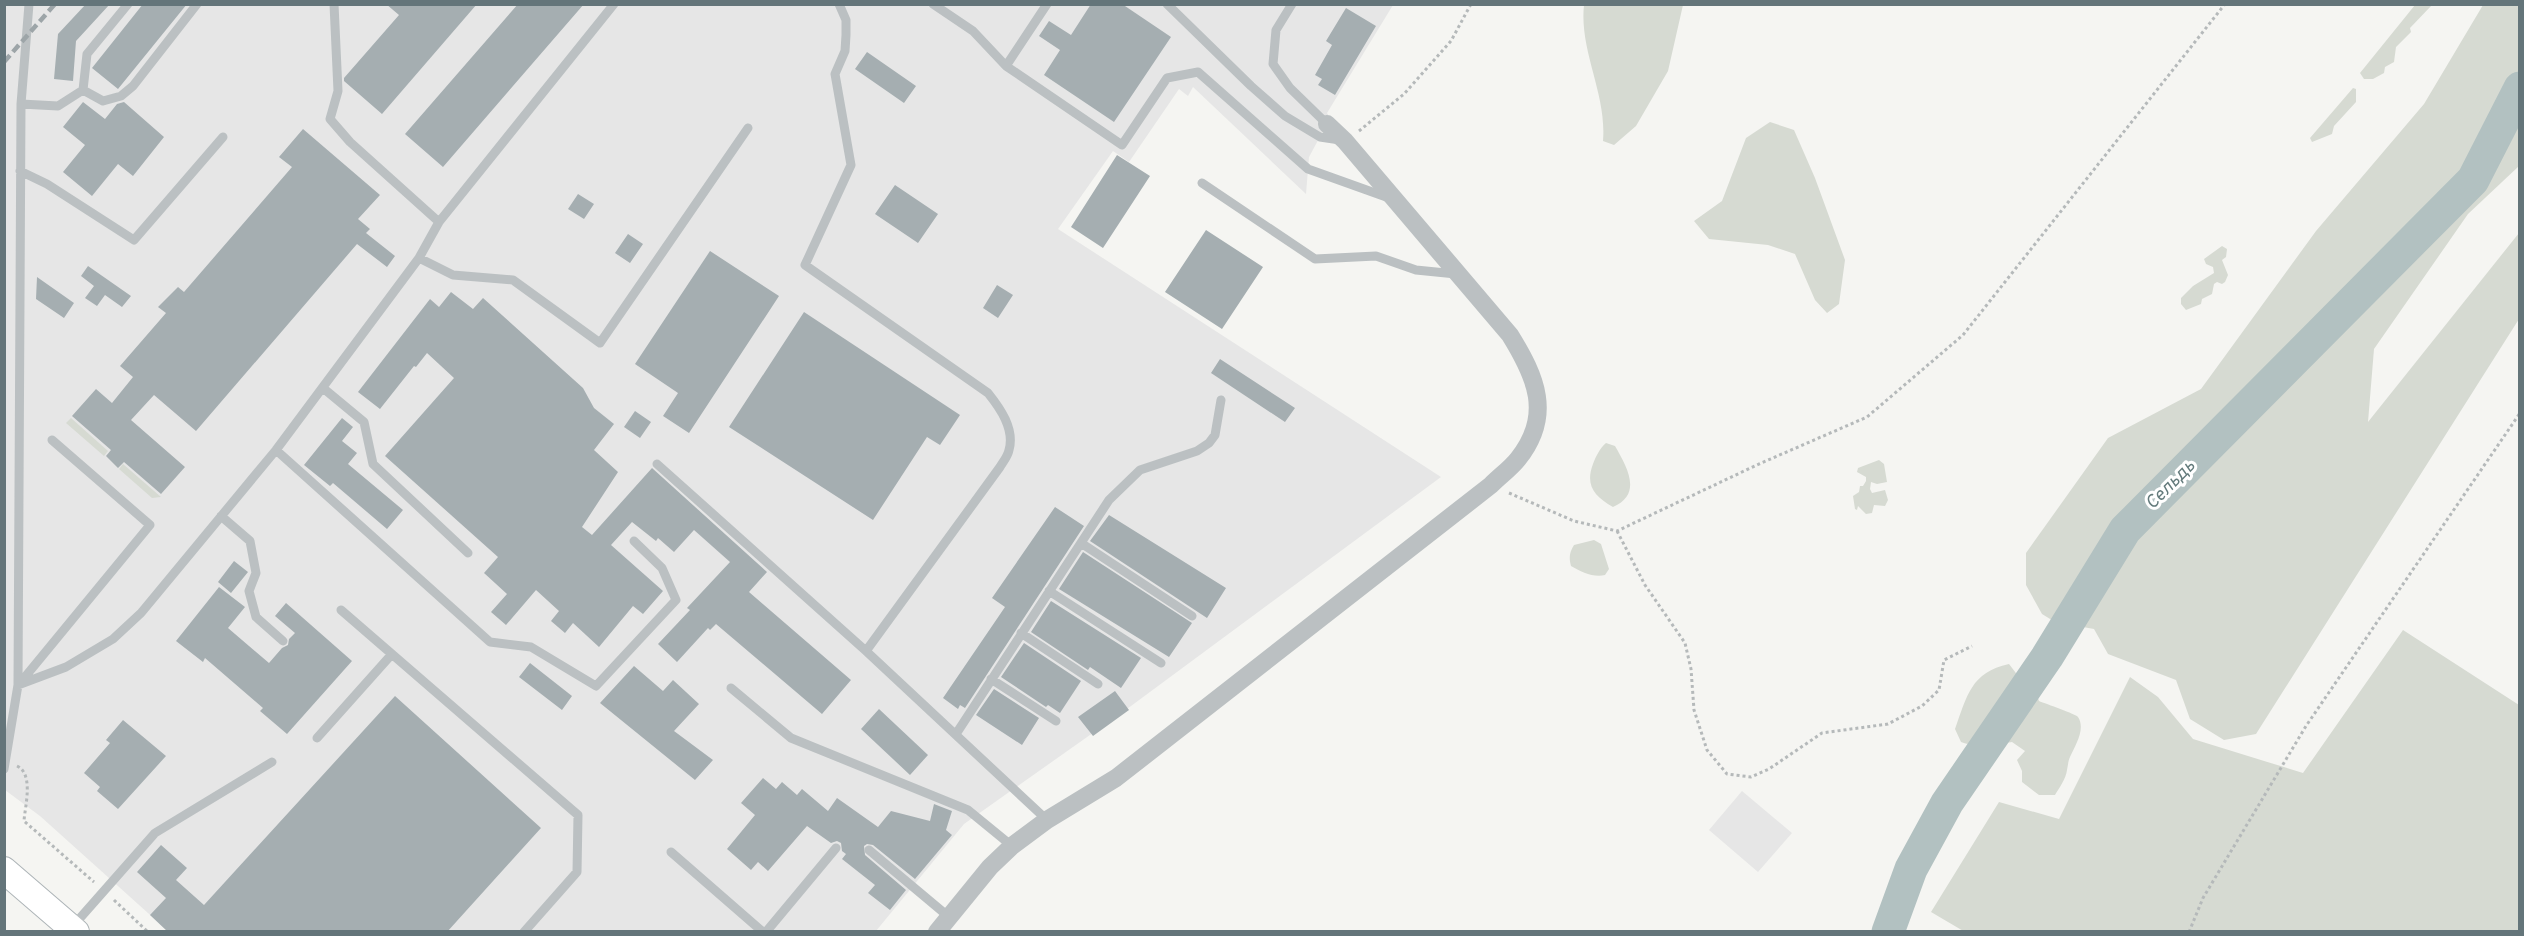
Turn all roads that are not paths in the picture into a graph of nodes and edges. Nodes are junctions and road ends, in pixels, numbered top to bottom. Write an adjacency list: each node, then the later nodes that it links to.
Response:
1 (29, 4): 13 (lane)
2 (128, 4): 12 (lane)
3 (198, 4): 12 (lane)
4 (334, 4): 21 (lane)
5 (614, 4): 21 (lane)
6 (839, 4): 38 (lane)
7 (933, 4): 11 (lane)
8 (1047, 4): 11 (lane)
9 (1167, 4): 17 (lane)
10 (1292, 4): 14 (lane)
11 (1006, 66): 20 (lane)
12 (83, 90): 13 (lane)
13 (21, 104): 18 (lane)
14 (1328, 124): 17 (street)
15 (748, 128): 22 (lane)
16 (223, 137): 18 (lane)
17 (1345, 141): 20 (street)
18 (20, 171): 43 (lane)
19 (1202, 183): 23 (lane)
20 (1397, 201): 23 (street)
21 (439, 222): 22 (lane)
22 (419, 258): 24 (lane)
23 (1461, 275): 50 (street)
24 (322, 388): 27 (lane); 32 (lane)
25 (1221, 400): 31 (lane)
26 (52, 440): 43 (lane)
27 (276, 450): 29 (lane); 30 (lane)
28 (657, 464): 38 (lane)
29 (221, 516): 37 (lane); 43 (lane)
30 (634, 541)
31 (1081, 543): 33 (lane); 35 (lane)
32 (468, 554)
33 (1049, 591): 36 (lane); 40 (lane)
34 (341, 610): 39 (lane)
35 (1192, 616)
36 (1022, 633): 41 (lane); 42 (lane)
37 (283, 641)
38 (866, 651): 46 (lane)
39 (392, 654): 47 (lane); 58 (lane)
40 (1161, 663)
41 (991, 679): 45 (lane); 46 (lane)
42 (1098, 684)
43 (18, 685): 49 (lane)
44 (731, 688): 51 (lane)
45 (1056, 721)
46 (956, 734): 50 (lane)
47 (317, 738)
48 (272, 762): 57 (lane)
49 (6, 765)
50 (1047, 820): 51 (street)
51 (1012, 846): 56 (street)
52 (836, 848): 59 (lane)
53 (869, 850): 56 (lane)
54 (671, 852): 59 (lane)
55 (4, 870): 57 (main road)
56 (949, 917): 60 (street)
57 (74, 930)
58 (524, 932)
59 (764, 932)
60 (937, 932)

